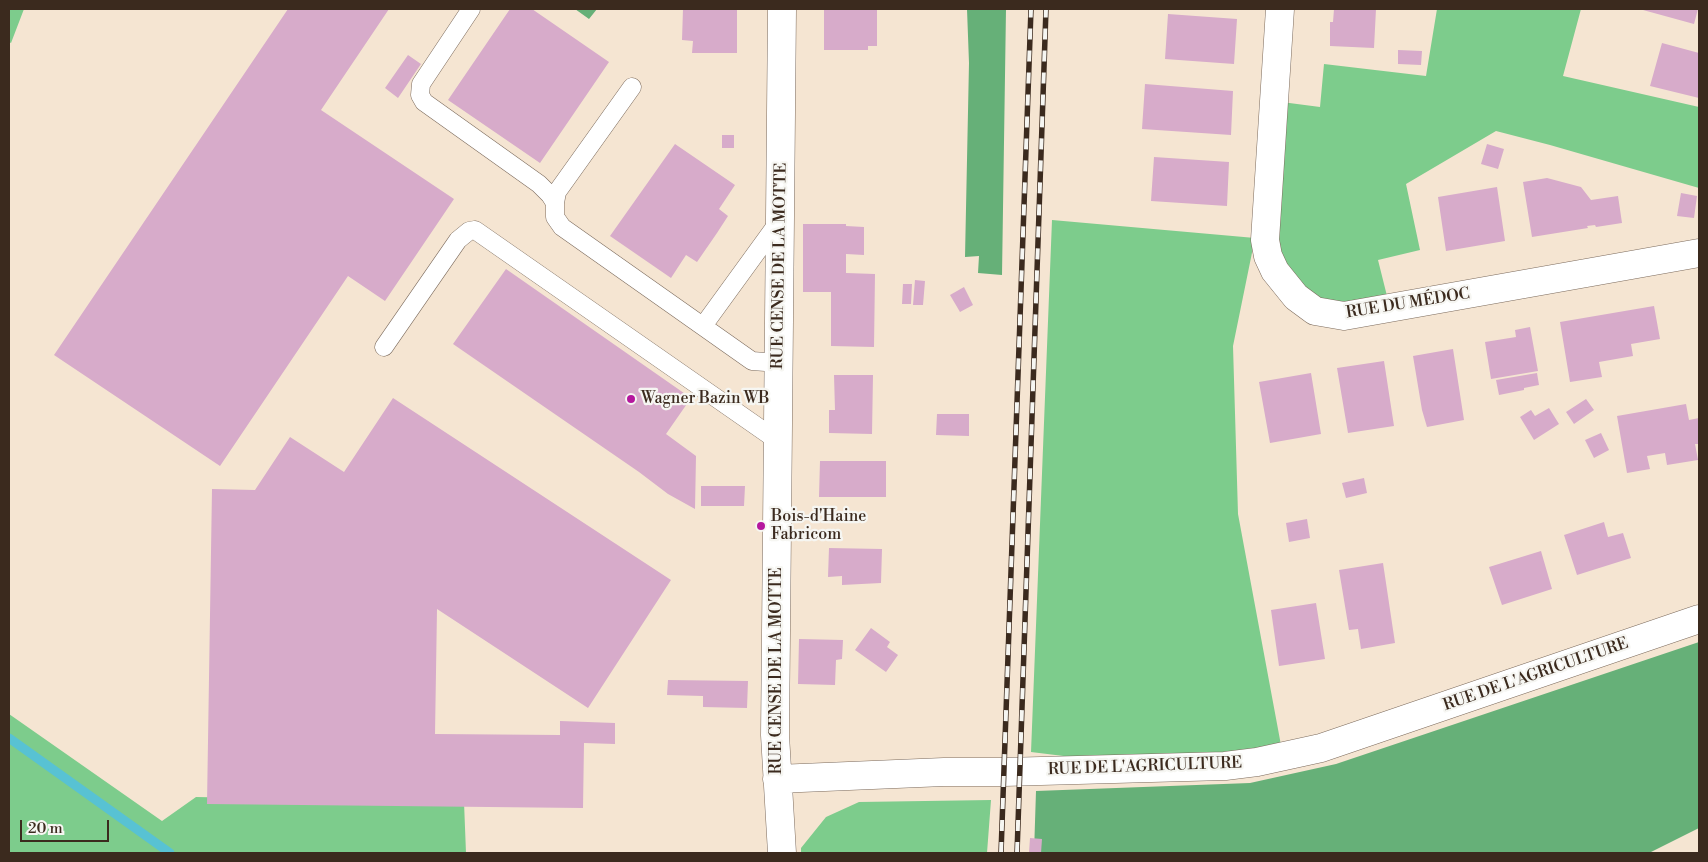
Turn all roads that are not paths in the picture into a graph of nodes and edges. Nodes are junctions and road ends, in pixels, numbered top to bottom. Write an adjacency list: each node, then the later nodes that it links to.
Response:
1 (471, 9): 5 (lane)
2 (782, 9): 6 (street, RUE CENSE DE LA MOTTE)
3 (1280, 9): 7 (street, RUE DU MÉDOC)
4 (632, 87): 5 (lane)
5 (555, 203): 8 (lane)
6 (781, 220): 8 (lane); 10 (street, RUE CENSE DE LA MOTTE)
7 (1699, 254)
8 (703, 326): 10 (lane)
9 (384, 347): 11 (lane)
10 (779, 363): 11 (street, RUE CENSE DE LA MOTTE)
11 (778, 440): 13 (street, RUE CENSE DE LA MOTTE)
12 (1699, 619): 13 (street, RUE DE L'AGRICULTURE)
13 (777, 779): 14 (street, RUE CENSE DE LA MOTTE)
14 (782, 853)

